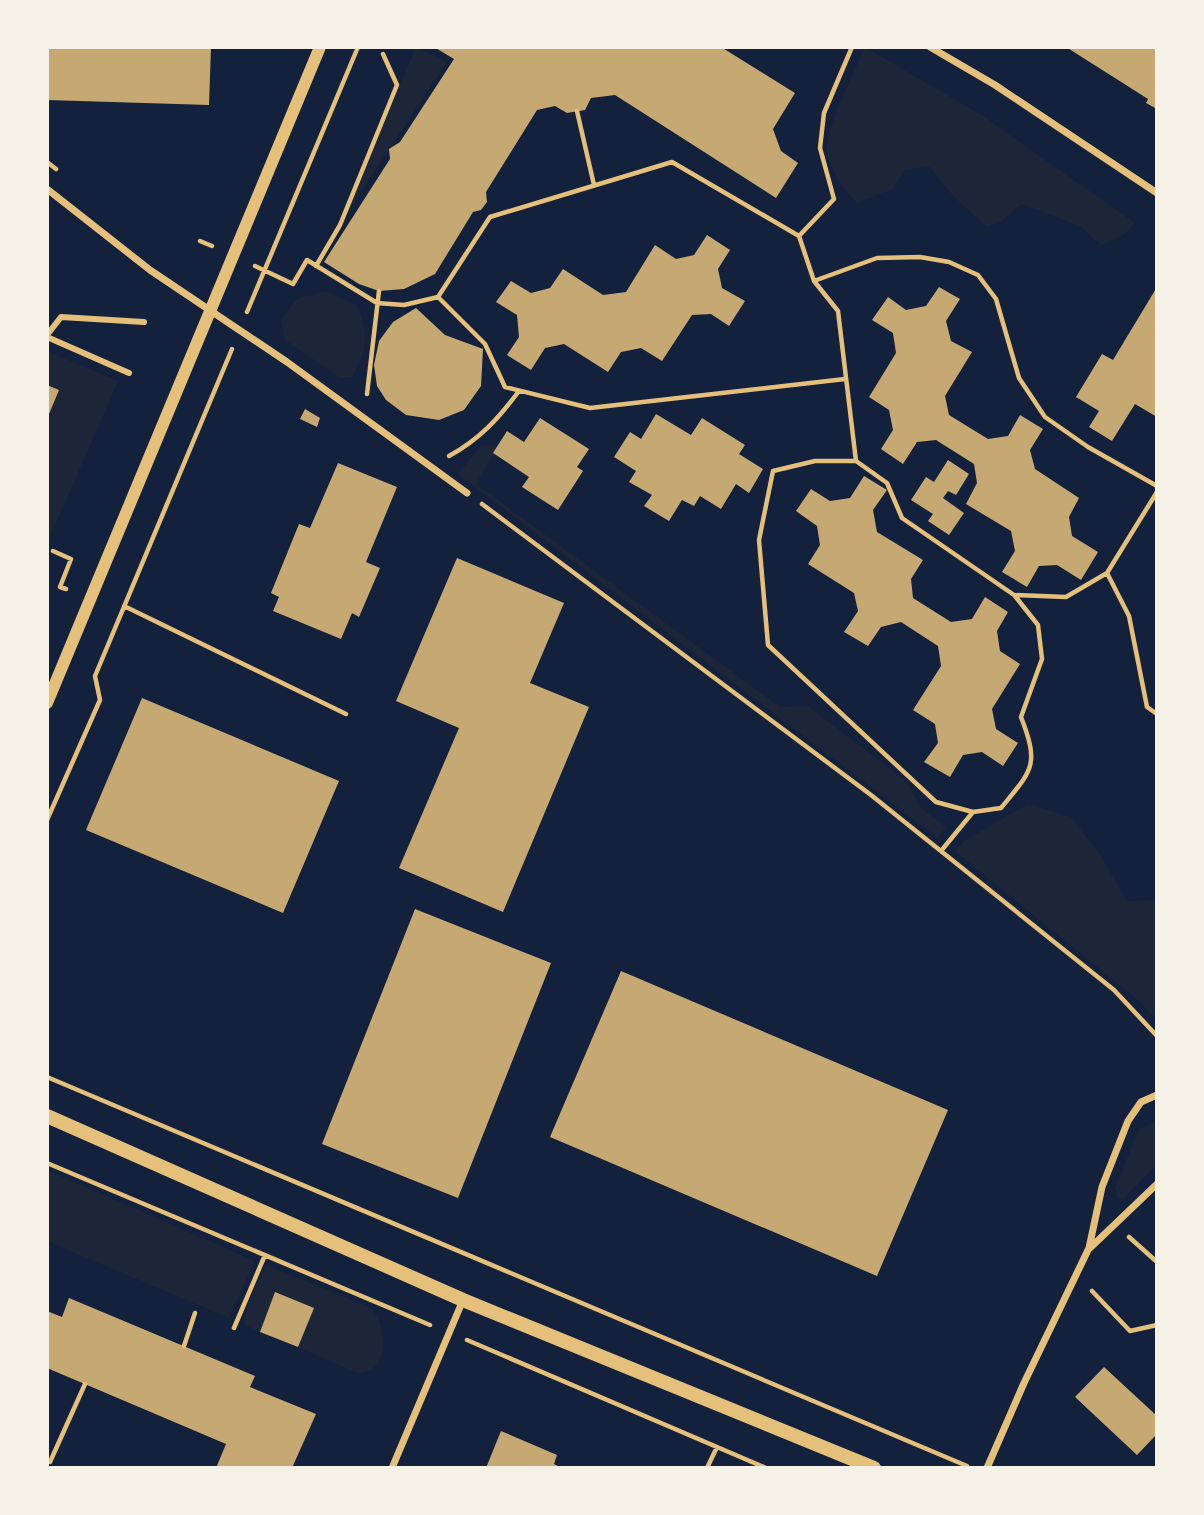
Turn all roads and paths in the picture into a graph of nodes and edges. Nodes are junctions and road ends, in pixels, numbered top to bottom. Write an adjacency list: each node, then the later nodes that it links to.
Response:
1 (320, 47): 20 (street)
2 (358, 47): 15 (path)
3 (852, 47): 10 (path)
4 (930, 47): 9 (street)
5 (383, 54): 13 (path)
6 (577, 111): 7 (path)
7 (594, 185): 10 (path); 18 (path)
8 (47, 189): 20 (street)
9 (1157, 193)
10 (799, 236): 16 (path)
11 (200, 241): 12 (path)
12 (212, 246)
13 (316, 266): 15 (path); 19 (path)
14 (256, 267): 15 (path)
15 (264, 270): 22 (path)
16 (814, 281): 27 (path); 32 (path)
17 (379, 291): 19 (path)
18 (438, 297): 19 (path); 28 (path)
19 (377, 303): 29 (path)
20 (211, 311): 22 (street); 40 (street)
21 (144, 322): 23 (street)
22 (240, 330): 25 (path); 29 (street)
23 (47, 336): 26 (street)
24 (218, 356): 25 (path)
25 (227, 360): 39 (path)
26 (129, 373)
27 (845, 379): 28 (path); 30 (path)
28 (519, 391): 31 (path)
29 (366, 419): 31 (street)
30 (856, 461): 38 (path); 43 (path)
31 (430, 467): 34 (street)
32 (1157, 486)
33 (1157, 492): 36 (path)
34 (467, 493): 45 (path)
35 (53, 551): 37 (path)
36 (1107, 573): 38 (path); 42 (path)
37 (66, 589)
38 (1014, 595): 43 (path)
39 (124, 606): 41 (path); 44 (path)
40 (47, 703)
41 (346, 714)
42 (1157, 714)
43 (973, 813): 45 (path)
44 (47, 820)
45 (941, 850): 46 (path)
46 (1157, 1036)
47 (47, 1077): 71 (path)
48 (1157, 1095): 53 (street)
49 (47, 1116): 57 (main road)
50 (47, 1163): 54 (path)
51 (1157, 1184): 52 (street)
52 (1116, 1224): 53 (street); 55 (path)
53 (1089, 1248): 56 (street)
54 (265, 1255): 60 (path); 61 (path)
55 (1157, 1262)
56 (1077, 1275): 59 (path); 72 (street)
57 (463, 1300): 61 (street); 70 (main road)
58 (195, 1313): 62 (path)
59 (1157, 1325)
60 (234, 1328)
61 (449, 1333): 64 (path); 67 (street)
62 (184, 1346)
63 (85, 1384): 65 (path)
64 (717, 1447): 68 (path); 69 (path)
65 (49, 1462): 66 (path)
66 (54, 1468)
67 (392, 1468)
68 (707, 1468)
69 (766, 1468)
70 (874, 1468)
71 (971, 1468)
72 (988, 1468)

